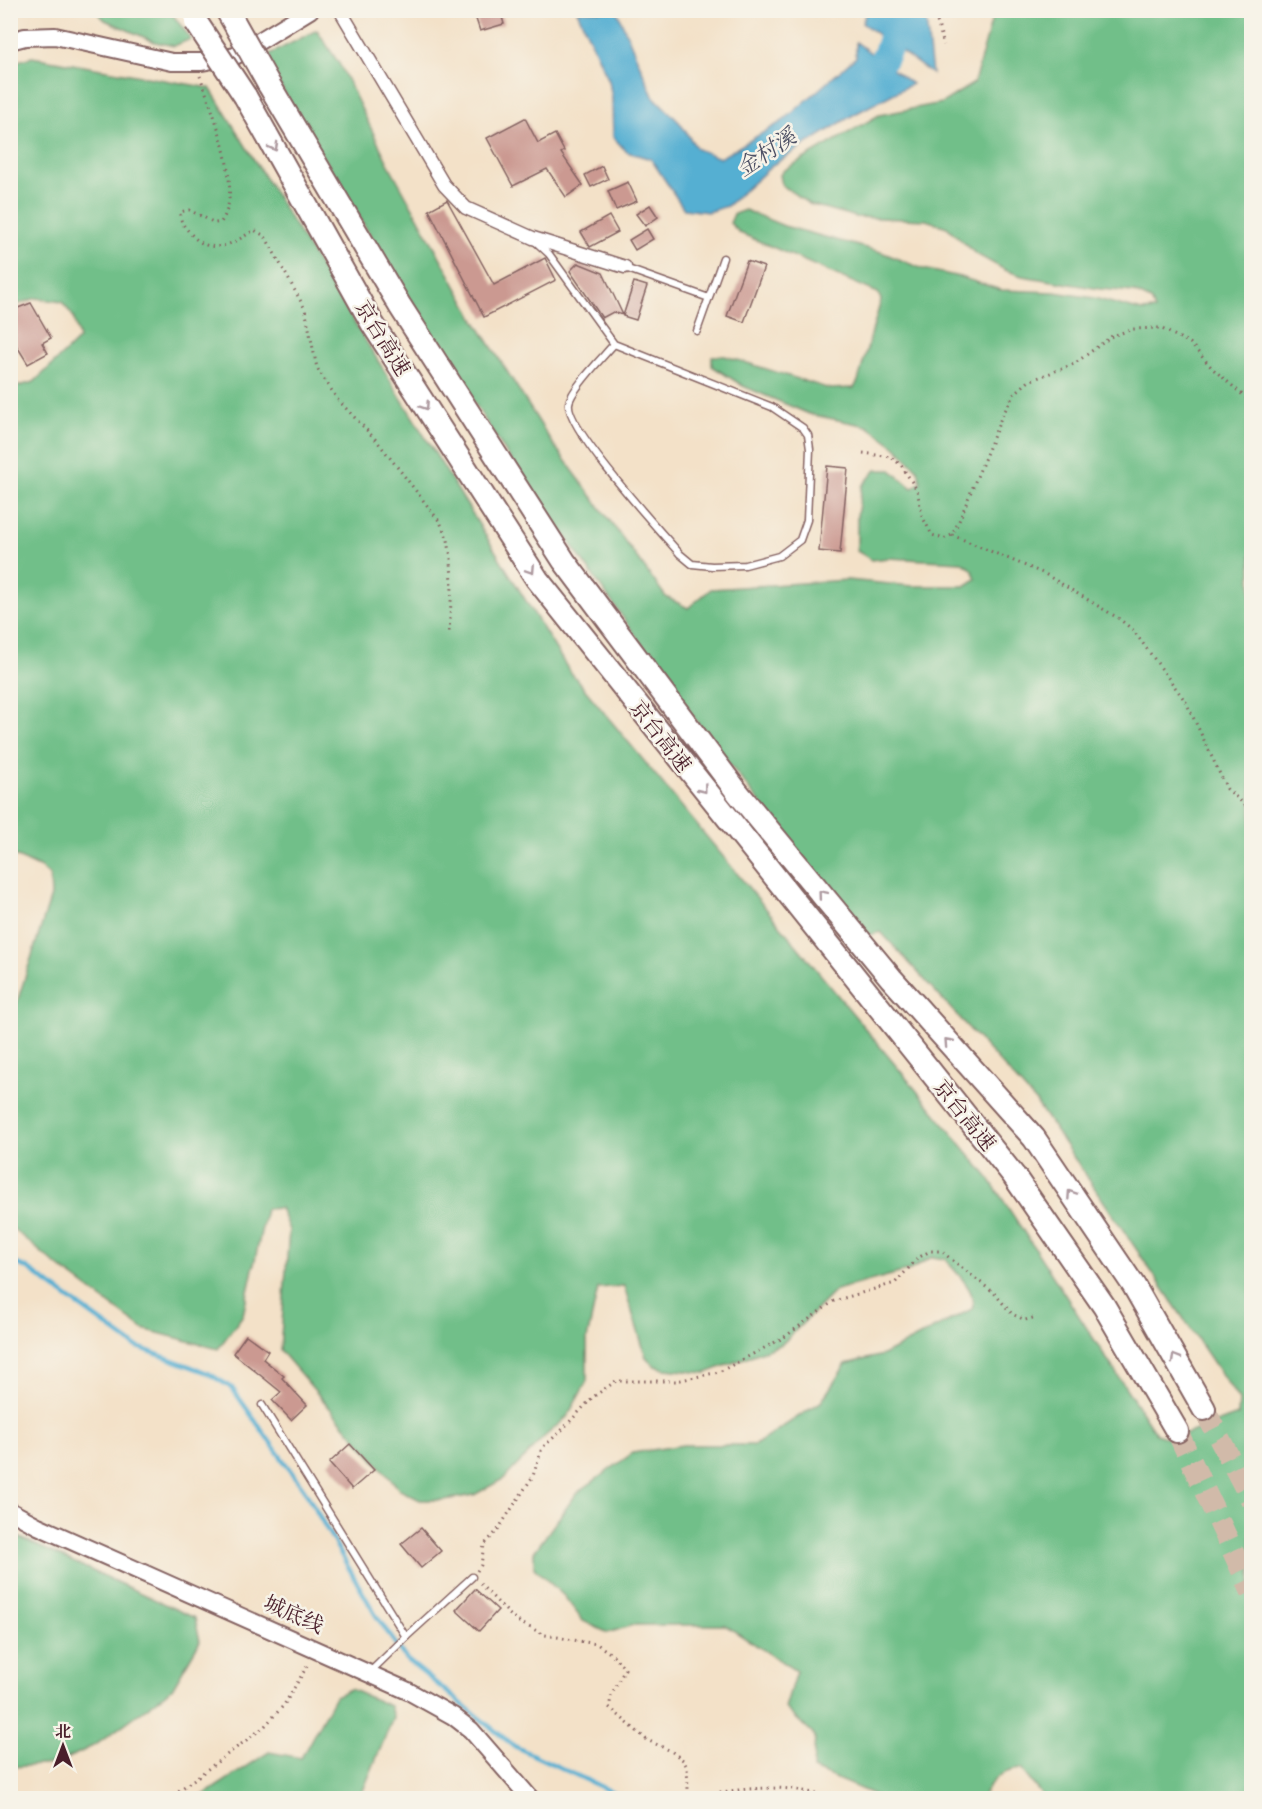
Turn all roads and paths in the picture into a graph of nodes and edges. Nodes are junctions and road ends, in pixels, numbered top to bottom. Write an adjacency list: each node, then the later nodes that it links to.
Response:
1 (227, 10): 22 (highway, 京台高速, one-way to 1, bridge)
2 (310, 10): 8 (main road)
3 (340, 10): 9 (street)
4 (936, 10): 7 (path)
5 (192, 16): 23 (highway, 京台高速, one-way to 23, bridge)
6 (10, 41): 8 (main road)
7 (944, 45)
8 (196, 62): 18 (path)
9 (532, 238): 11 (street); 14 (lane)
10 (723, 258): 12 (lane)
11 (624, 267): 12 (lane)
12 (709, 298): 13 (lane)
13 (697, 331)
14 (614, 344): 14 (lane)
15 (1251, 403): 17 (path)
16 (863, 453): 17 (path)
17 (952, 535): 19 (path)
18 (449, 632)
19 (1251, 811)
20 (1033, 1318): 25 (path)
21 (262, 1405): 26 (lane)
22 (1204, 1409)
23 (1177, 1431)
24 (10, 1511): 27 (main road, 城底线)
25 (472, 1577): 26 (lane); 31 (path)
26 (406, 1637): 28 (lane)
27 (317, 1649): 28 (main road, 城底线); 29 (path)
28 (369, 1672): 30 (main road, 城底线)
29 (170, 1798)
30 (530, 1798)
31 (688, 1798): 32 (path)
32 (828, 1798)

